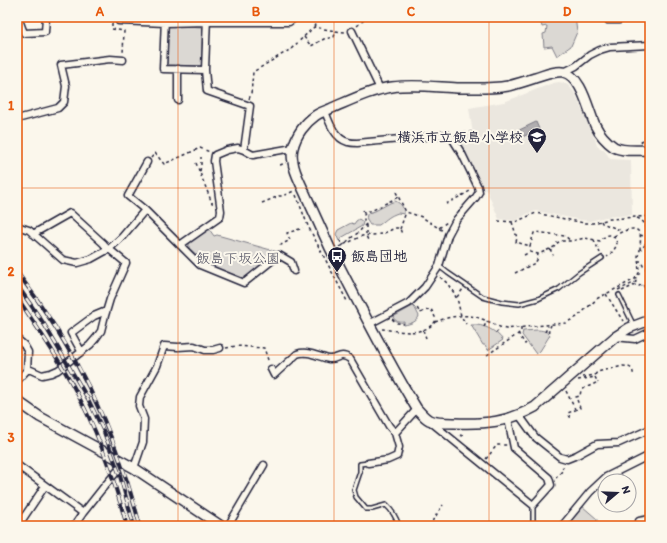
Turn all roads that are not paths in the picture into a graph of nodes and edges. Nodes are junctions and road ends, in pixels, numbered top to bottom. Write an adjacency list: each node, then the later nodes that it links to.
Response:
1 (18, 17): 2 (street)
2 (46, 17)
3 (119, 17): 9 (street)
4 (294, 17): 8 (street)
5 (607, 17): 6 (street)
6 (622, 17)
7 (207, 19): 8 (street); 9 (street); 14 (street)
8 (250, 19)
9 (165, 20): 13 (street)
10 (352, 31): 16 (street)
11 (650, 45): 15 (street)
12 (123, 60): 19 (street)
13 (178, 69): 14 (street); 17 (street)
14 (205, 70): 21 (street)
15 (564, 72): 16 (street); 22 (street)
16 (380, 89): 18 (street)
17 (178, 100)
18 (325, 111): 20 (street); 30 (street)
19 (17, 119)
20 (293, 148): 21 (street); 35 (street)
21 (244, 150): 27 (street)
22 (650, 150)
23 (147, 162): 24 (street)
24 (145, 210): 27 (street); 28 (street)
25 (17, 226): 26 (street)
26 (33, 234): 28 (street); 28 (street)
27 (180, 246): 31 (street)
28 (108, 249): 33 (street)
29 (602, 258): 30 (lane)
30 (440, 266): 35 (street)
31 (294, 271)
32 (617, 293): 36 (lane)
33 (106, 311): 41 (street); 41 (street)
34 (650, 320): 36 (street)
35 (369, 324): 46 (street)
36 (634, 326): 38 (street)
37 (650, 332): 38 (street)
38 (615, 337): 47 (street)
39 (17, 339): 43 (street)
40 (220, 348): 57 (street)
41 (81, 351): 43 (street)
42 (271, 369): 51 (street)
43 (27, 370): 44 (street)
44 (17, 380)
45 (17, 399): 53 (street)
46 (417, 409): 49 (street); 51 (street)
47 (519, 415): 48 (street); 50 (street)
48 (508, 419): 49 (street); 59 (street)
49 (429, 420): 59 (street)
50 (650, 429)
51 (395, 433): 54 (street)
52 (650, 455): 69 (street)
53 (125, 462): 57 (street); 60 (street)
54 (368, 463): 68 (lane)
55 (17, 465): 58 (street)
56 (264, 466): 67 (street)
57 (134, 468): 64 (street)
58 (45, 486): 60 (street); 65 (street)
59 (533, 505): 63 (lane)
60 (83, 513): 66 (street)
61 (650, 519): 62 (street)
62 (639, 521)
63 (533, 523)
64 (215, 524)
65 (18, 526)
66 (74, 526)
67 (228, 526)
68 (399, 526)
69 (562, 526)

